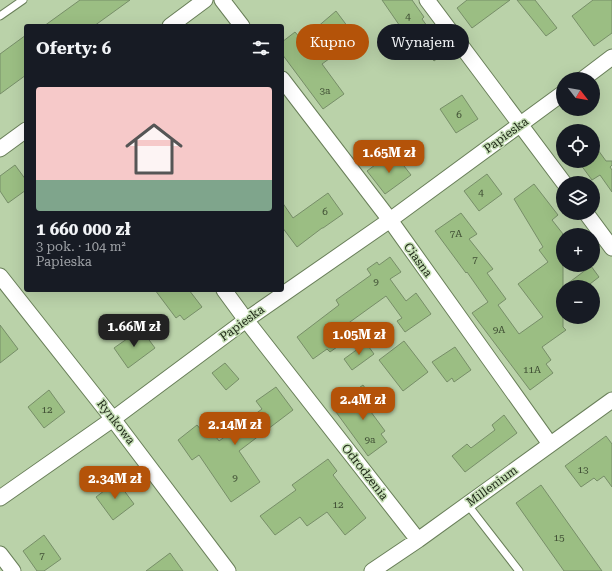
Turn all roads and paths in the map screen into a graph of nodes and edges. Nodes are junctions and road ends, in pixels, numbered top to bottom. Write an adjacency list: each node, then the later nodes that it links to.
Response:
1 (23, 0): 5 (lane)
2 (205, 0): 6 (street)
3 (222, 0): 7 (street)
4 (427, 0): 12 (street)
5 (0, 16)
6 (173, 24)
7 (240, 24)
8 (612, 58): 9 (street)
9 (593, 72)
10 (284, 82): 16 (street, Ciasna)
11 (556, 98): 12 (street, Papieska)
12 (520, 124): 15 (street); 16 (street, Papieska)
13 (24, 131): 14 (street)
14 (0, 149)
15 (559, 176)
16 (390, 220): 21 (street, Papieska); 24 (street, Ciasna)
17 (591, 220): 18 (street)
18 (612, 248)
19 (0, 276): 23 (street, Rynkowa)
20 (225, 292): 21 (street, Odrodzenia)
21 (246, 320): 23 (street, Papieska); 27 (street, Odrodzenia)
22 (612, 400): 24 (street, Millenium)
23 (113, 419): 25 (street, Papieska); 30 (street, Rynkowa)
24 (550, 444): 26 (street, Millenium)
25 (0, 498)
26 (467, 504): 27 (street, Millenium); 32 (lane)
27 (418, 540): 31 (street, Millenium)
28 (0, 554): 29 (street)
29 (13, 571)
30 (228, 571)
31 (372, 571)
32 (519, 571)

